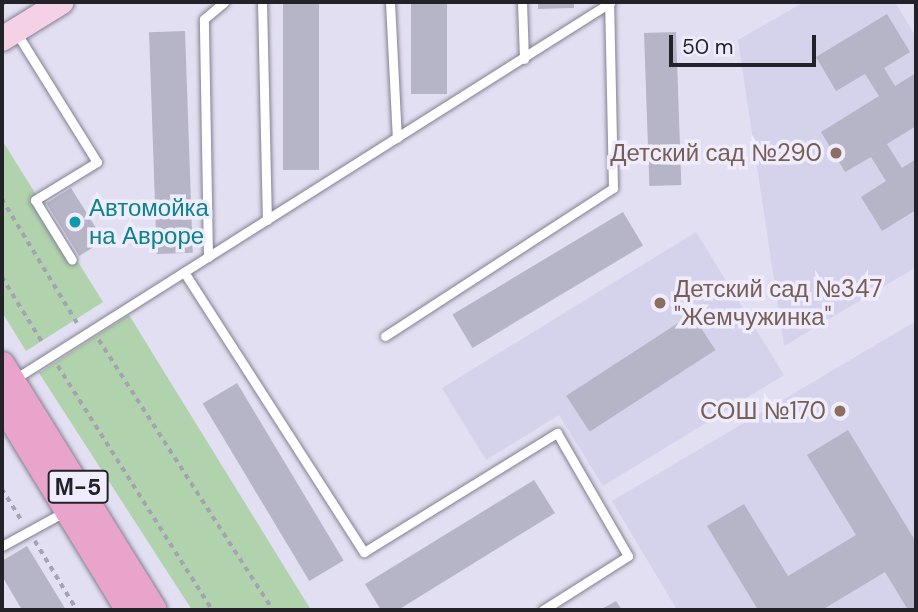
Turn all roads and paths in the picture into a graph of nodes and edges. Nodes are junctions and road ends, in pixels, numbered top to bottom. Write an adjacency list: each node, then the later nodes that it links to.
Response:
1 (62, 2): 7 (main road)
2 (224, 2): 12 (lane)
3 (261, 2): 11 (lane)
4 (390, 2): 9 (lane)
5 (522, 2): 8 (lane)
6 (610, 3): 8 (lane); 17 (lane)
7 (8, 35): 13 (lane)
8 (524, 59): 9 (lane)
9 (397, 138): 11 (lane)
10 (2, 199): 16 (path)
11 (267, 220): 12 (lane)
12 (208, 257): 14 (lane)
13 (72, 261)
14 (184, 272): 16 (lane); 29 (lane)
15 (2, 276): 18 (path)
16 (92, 330): 18 (lane); 28 (path)
17 (385, 336)
18 (51, 355): 19 (lane); 27 (path)
19 (5, 383): 21 (main road, М-5); 26 (main road, М-5)
20 (2, 489): 22 (path)
21 (68, 510): 22 (lane); 25 (main road, М-5)
22 (28, 531): 23 (lane); 24 (path)
23 (2, 546)
24 (77, 610)
25 (129, 610)
26 (154, 610)
27 (212, 610)
28 (273, 610)
29 (543, 610)

